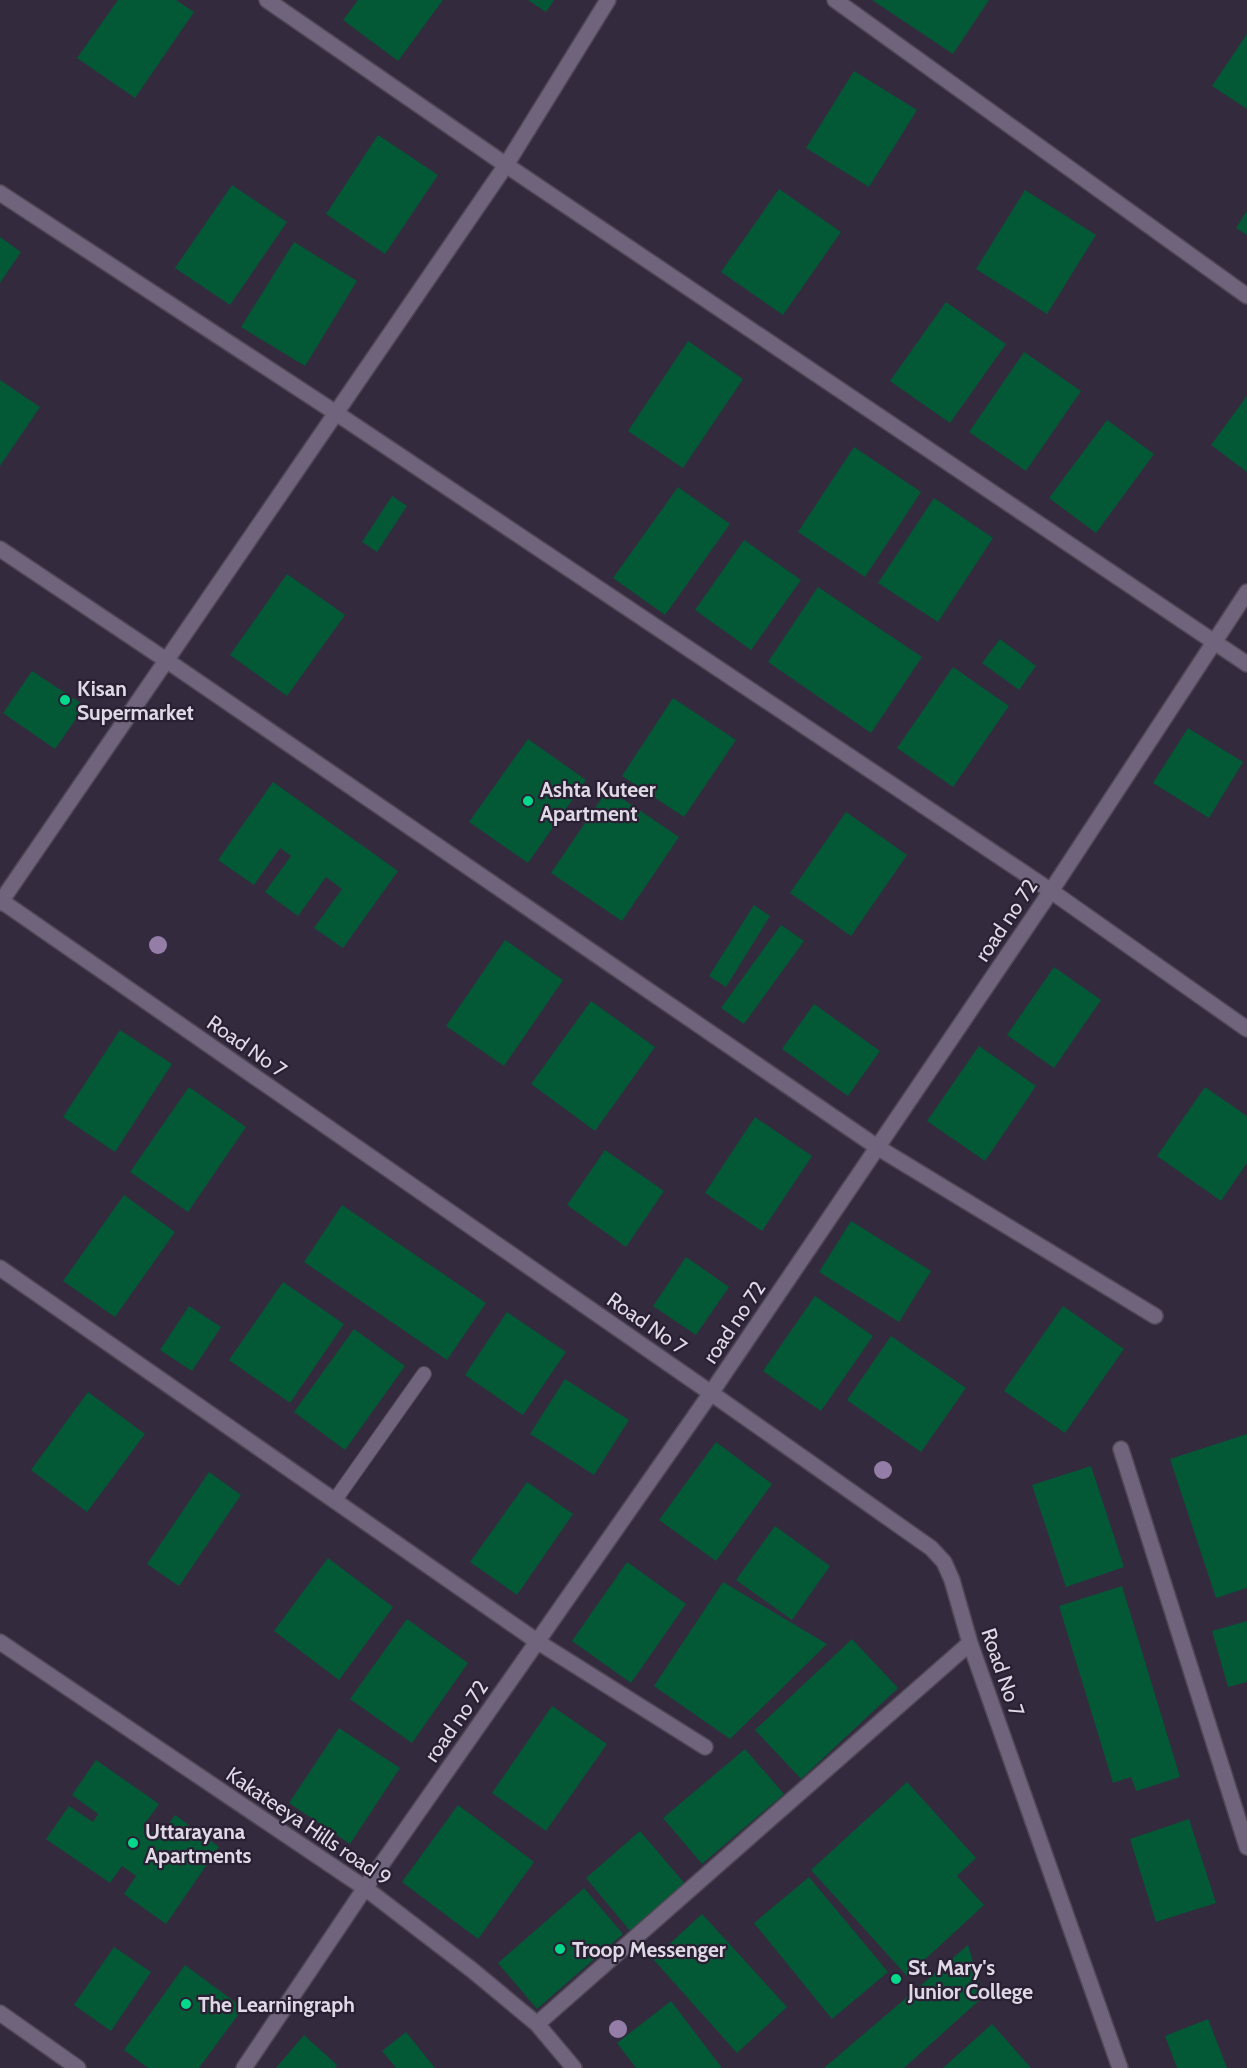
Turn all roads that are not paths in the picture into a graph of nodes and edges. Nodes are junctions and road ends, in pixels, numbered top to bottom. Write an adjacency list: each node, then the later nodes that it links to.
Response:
1 (267, 0): 4 (street)
2 (608, 0): 4 (street)
3 (836, 0): 6 (street)
4 (506, 165): 7 (street); 10 (street)
5 (0, 193): 7 (street)
6 (1247, 296)
7 (336, 413): 11 (street); 13 (street)
8 (0, 549): 11 (street)
9 (1247, 592): 10 (street, road no 72)
10 (1213, 642): 12 (street); 13 (street, road no 72)
11 (166, 660): 14 (street); 16 (street)
12 (1247, 664)
13 (1051, 891): 15 (street); 16 (street, road no 72)
14 (0, 901): 20 (street, Road No 7)
15 (1247, 1029)
16 (878, 1147): 18 (street); 20 (street, road no 72)
17 (0, 1268): 22 (street)
18 (1155, 1316)
19 (424, 1374): 22 (lane)
20 (711, 1393): 23 (street, road no 72); 25 (street, Road No 7)
21 (1121, 1449): 27 (street)
22 (335, 1500): 23 (street)
23 (538, 1641): 26 (street); 28 (street, road no 72)
24 (0, 1642): 28 (street, Kakateeya Hills road 9)
25 (970, 1643): 30 (street); 34 (street, Road No 7)
26 (705, 1748)
27 (1247, 1847)
28 (365, 1888): 30 (street, Kakateeya Hills road 9); 32 (street, road no 72)
29 (0, 2013): 31 (street)
30 (537, 2024): 33 (street, Kakateeya Hills road 9)
31 (78, 2068)
32 (244, 2068)
33 (574, 2068)
34 (1120, 2068)

